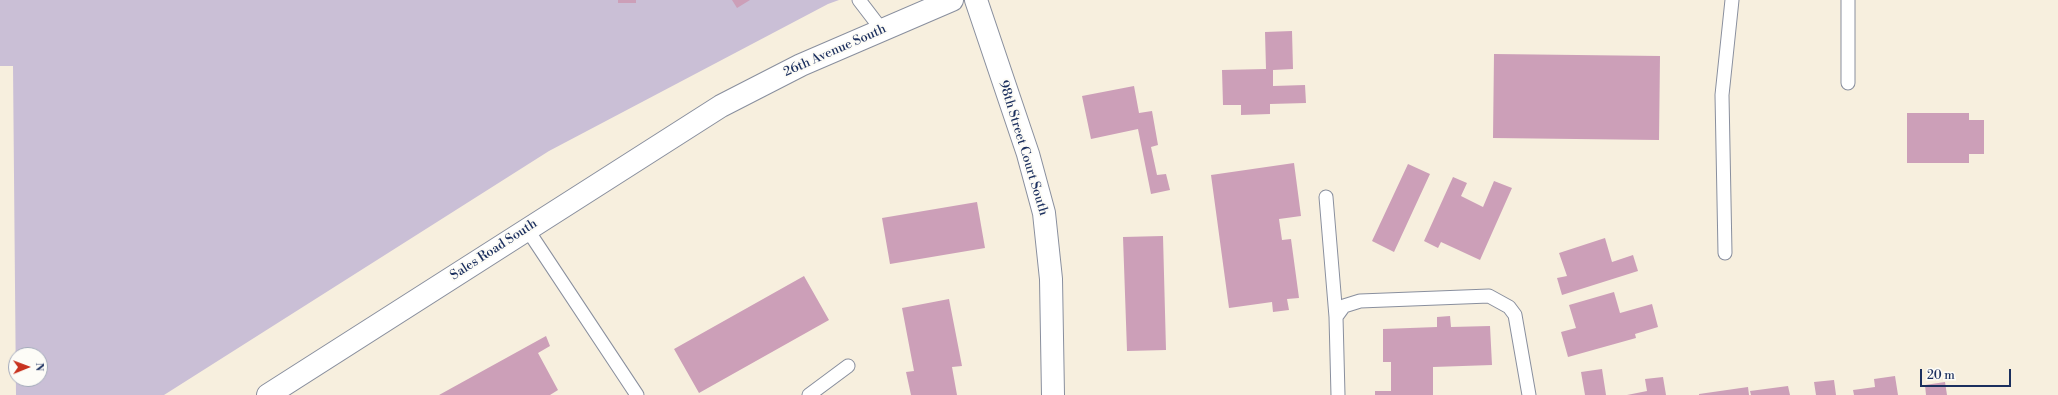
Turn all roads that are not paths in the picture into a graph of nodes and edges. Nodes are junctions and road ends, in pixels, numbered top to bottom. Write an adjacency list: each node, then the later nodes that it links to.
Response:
1 (859, 0): 6 (lane)
2 (952, 0): 6 (street, 26th Avenue South)
3 (976, 0): 17 (street, 98th Street Court South)
4 (1732, 0): 11 (lane)
5 (1848, 0): 7 (lane)
6 (882, 30): 8 (street, 26th Avenue South)
7 (1848, 83)
8 (721, 106): 10 (street, Sales Road South)
9 (1326, 197): 12 (lane)
10 (527, 229): 14 (street, Sales Road South); 15 (lane)
11 (1725, 253)
12 (1336, 317): 18 (lane); 19 (lane)
13 (848, 366): 16 (lane)
14 (268, 395)
15 (637, 395)
16 (808, 395)
17 (1053, 395)
18 (1338, 395)
19 (1529, 395)

